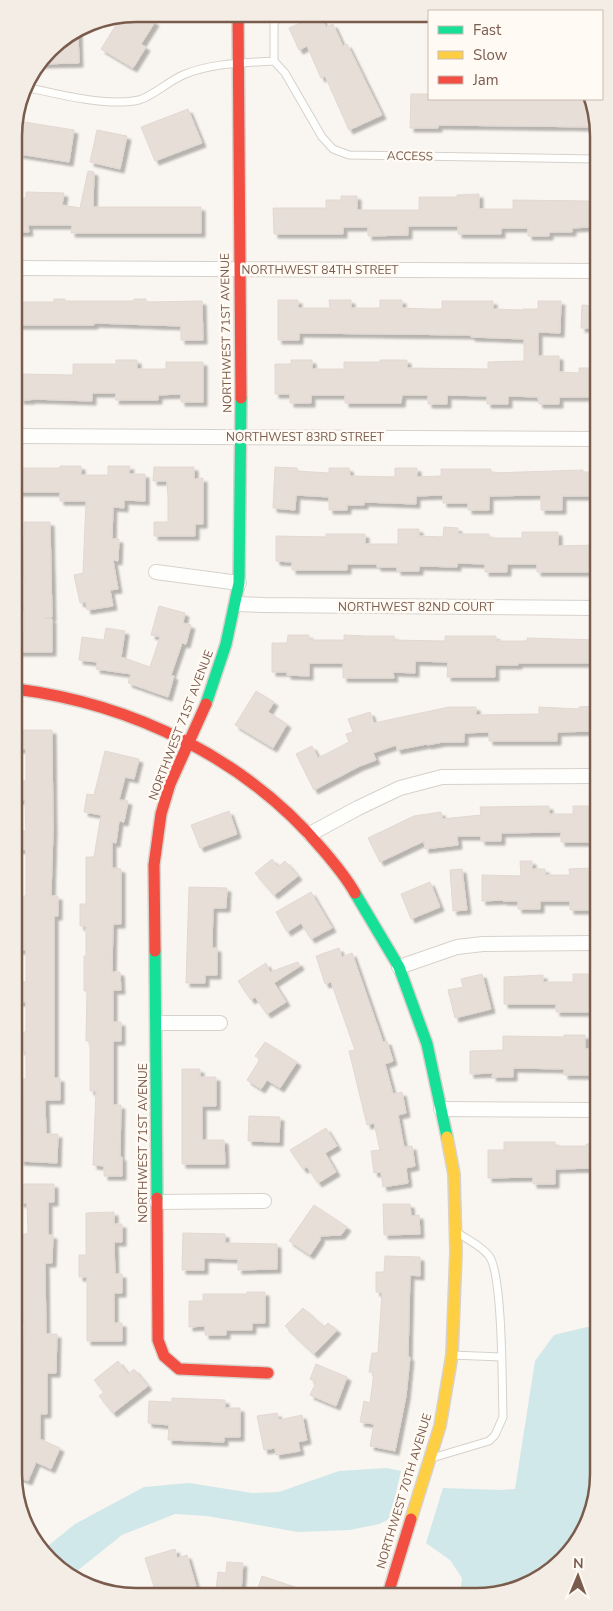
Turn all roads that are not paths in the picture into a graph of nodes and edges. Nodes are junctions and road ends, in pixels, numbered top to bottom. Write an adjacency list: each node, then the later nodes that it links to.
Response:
1 (238, 22): 4 (street, NORTHWEST 71ST AVENUE)
2 (275, 22): 3 (lane)
3 (274, 60): 4 (lane); 6 (lane, ACCESS)
4 (238, 64): 5 (lane); 8 (street, NORTHWEST 71ST AVENUE)
5 (33, 89)
6 (590, 159)
7 (23, 268): 8 (street, NORTHWEST 84TH STREET)
8 (239, 270): 9 (street, NORTHWEST 84TH STREET); 11 (street, NORTHWEST 71ST AVENUE)
9 (590, 271)
10 (23, 436): 11 (street, NORTHWEST 83RD STREET)
11 (241, 437): 12 (street, NORTHWEST 83RD STREET); 14 (street, NORTHWEST 71ST AVENUE)
12 (590, 439)
13 (156, 572): 14 (street)
14 (239, 583): 15 (street, NORTHWEST 71ST AVENUE)
15 (236, 604): 16 (street, NORTHWEST 82ND COURT); 18 (street, NORTHWEST 71ST AVENUE)
16 (590, 608)
17 (23, 690): 18 (street, NORTHWEST 70TH AVENUE)
18 (190, 743): 20 (street, NORTHWEST 70TH AVENUE); 23 (street, NORTHWEST 71ST AVENUE)
19 (590, 776): 20 (street)
20 (310, 834): 22 (street, NORTHWEST 70TH AVENUE)
21 (590, 943): 22 (street)
22 (399, 967): 25 (street, NORTHWEST 70TH AVENUE)
23 (157, 1023): 24 (street); 28 (street, NORTHWEST 71ST AVENUE)
24 (220, 1023)
25 (441, 1109): 26 (street); 29 (street, NORTHWEST 70TH AVENUE)
26 (590, 1110)
27 (264, 1201): 28 (street)
28 (157, 1202): 32 (street, NORTHWEST 71ST AVENUE)
29 (454, 1231): 30 (street, NORTHWEST 70TH AVENUE); 31 (lane)
30 (452, 1356): 31 (lane); 33 (street, NORTHWEST 70TH AVENUE)
31 (501, 1357): 33 (lane)
32 (268, 1373)
33 (429, 1458): 34 (street, NORTHWEST 70TH AVENUE)
34 (390, 1589)

